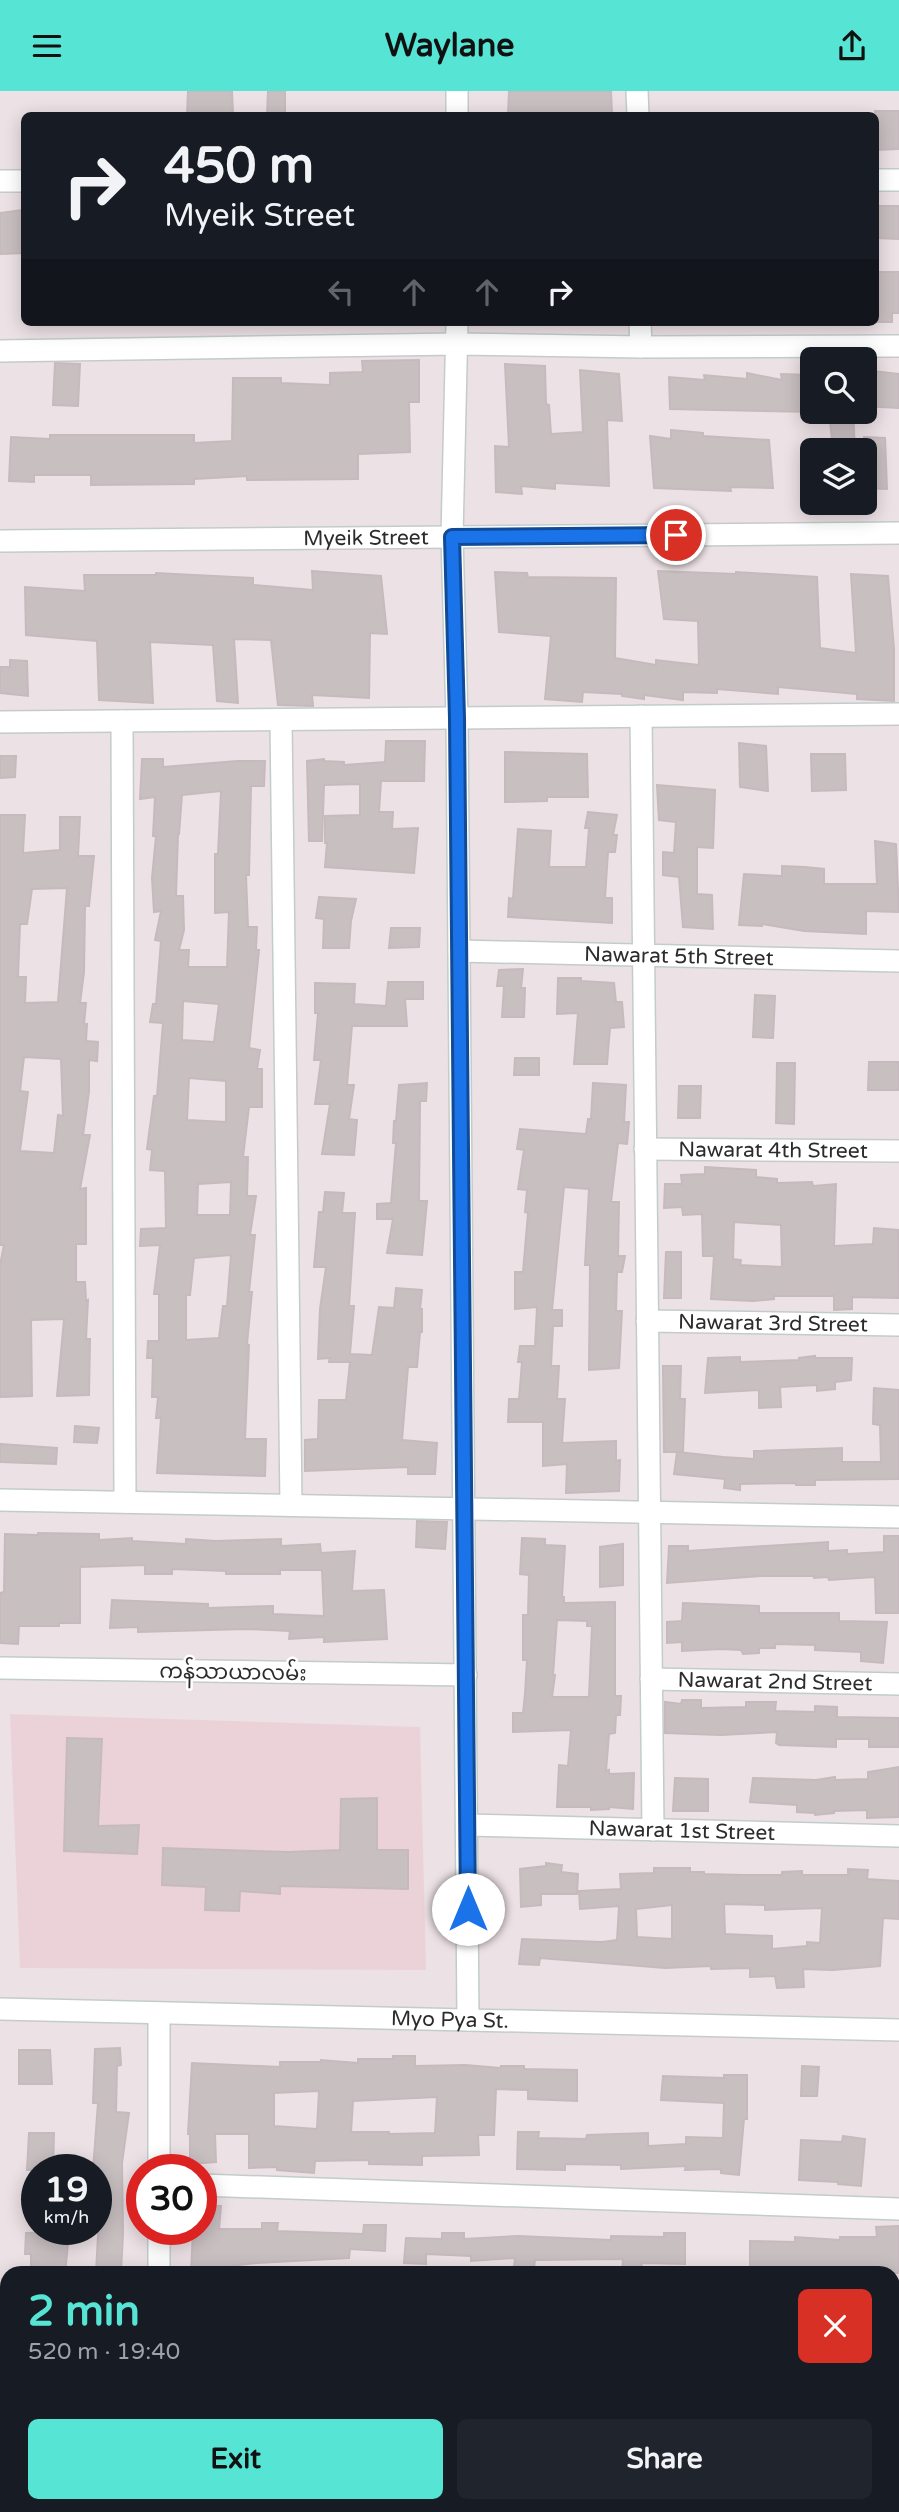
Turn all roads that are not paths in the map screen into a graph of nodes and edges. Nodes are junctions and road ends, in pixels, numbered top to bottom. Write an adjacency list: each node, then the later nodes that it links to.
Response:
1 (457, 91): 3 (street)
2 (637, 91): 4 (street)
3 (457, 112)
4 (638, 112)
5 (879, 180): 6 (street)
6 (899, 180)
7 (0, 181): 8 (street)
8 (21, 181)
9 (457, 326): 11 (street)
10 (640, 326): 13 (street)
11 (457, 344): 13 (street); 14 (street); 16 (street)
12 (899, 346): 13 (street)
13 (641, 348)
14 (0, 351)
15 (899, 533): 16 (street, Myeik Street)
16 (452, 537): 17 (street, Myeik Street); 20 (street)
17 (0, 541)
18 (899, 714): 19 (street)
19 (641, 716): 20 (street); 25 (street)
20 (457, 718): 22 (street); 24 (street)
21 (122, 721): 22 (street); 23 (street); 32 (street)
22 (281, 721): 33 (street)
23 (0, 722)
24 (459, 951): 25 (street, Nawarat 5th Street); 34 (street)
25 (643, 955): 26 (street, Nawarat 5th Street); 27 (street)
26 (899, 961)
27 (645, 1149): 28 (street, Nawarat 4th Street); 29 (street)
28 (899, 1151)
29 (648, 1321): 30 (street, Nawarat 3rd Street); 35 (street)
30 (899, 1325)
31 (0, 1500): 32 (street)
32 (125, 1502): 33 (street)
33 (291, 1505): 34 (street)
34 (464, 1509): 35 (street); 38 (street)
35 (649, 1512): 36 (street); 39 (street)
36 (899, 1517)
37 (0, 1668): 38 (street, ကန်သာယာလမ်း)
38 (466, 1675): 41 (street)
39 (651, 1679): 40 (street, Nawarat 2nd Street); 42 (street)
40 (899, 1684)
41 (467, 1825): 42 (street, Nawarat 1st Street); 46 (street)
42 (653, 1830): 43 (street, Nawarat 1st Street)
43 (899, 1836)
44 (0, 2010): 45 (street, Myo Pya St.)
45 (159, 2013): 46 (street, Myo Pya St.); 48 (street)
46 (468, 2020): 47 (street, Myo Pya St.)
47 (899, 2030)
48 (159, 2154)
49 (217, 2186): 50 (street)
50 (899, 2209)
51 (159, 2245): 52 (street)
52 (159, 2266)

